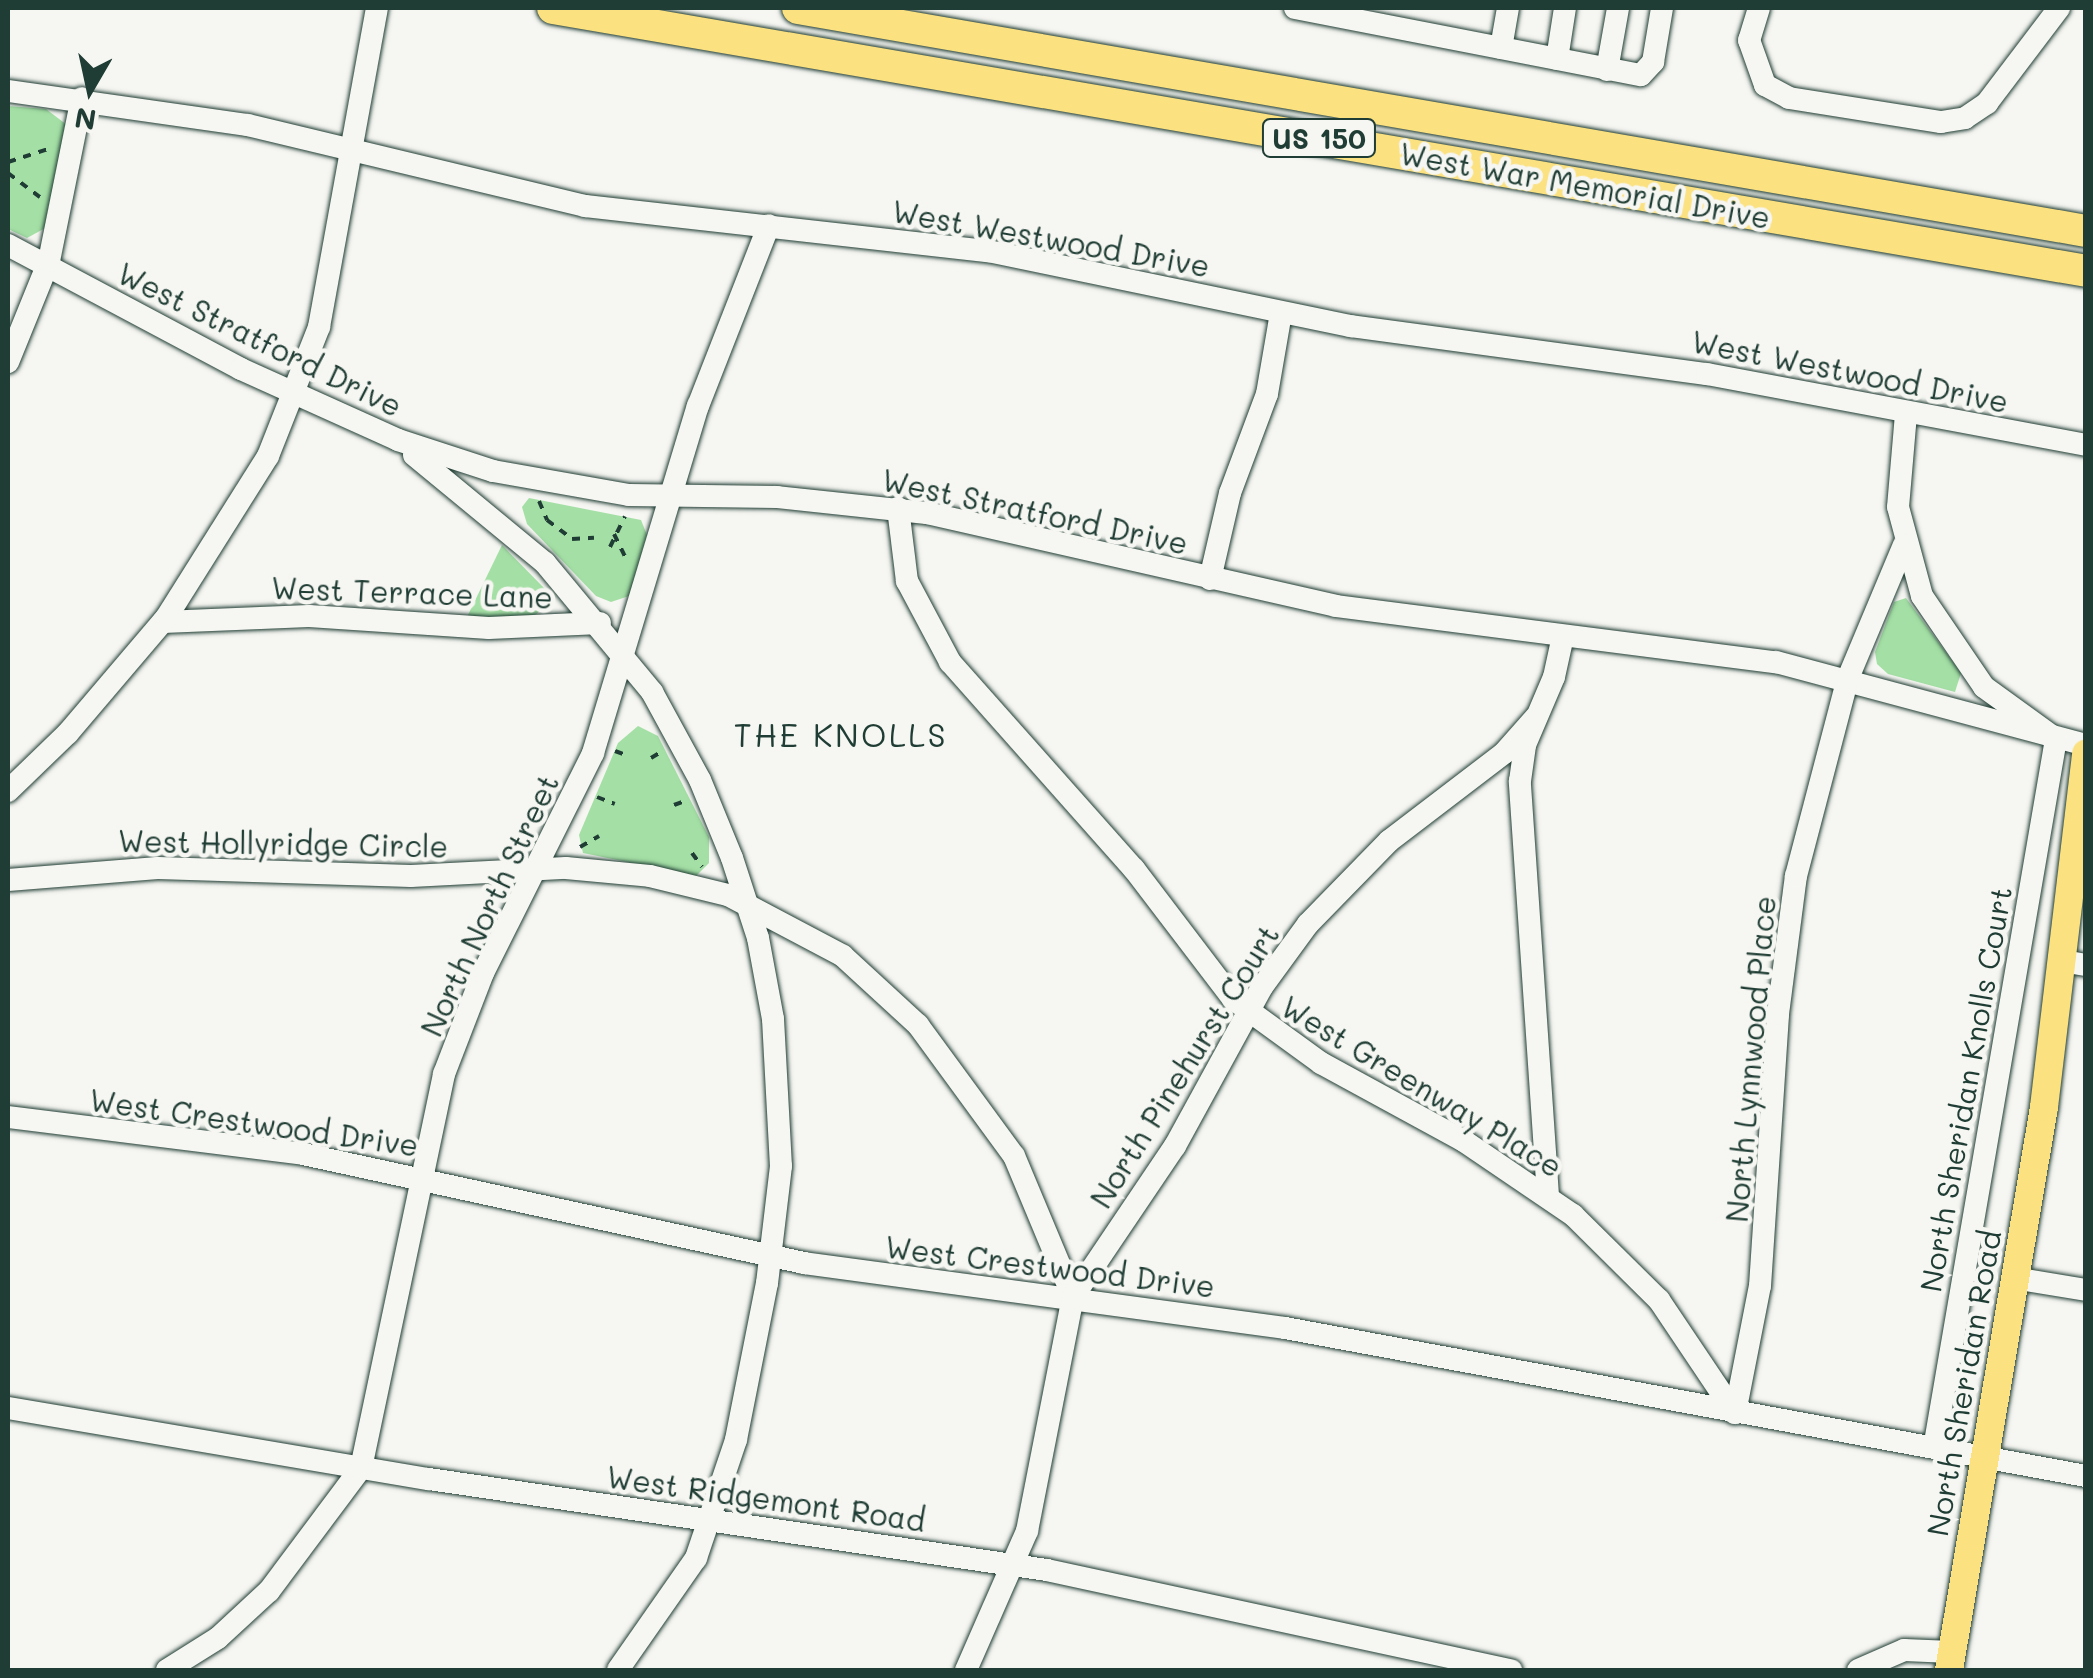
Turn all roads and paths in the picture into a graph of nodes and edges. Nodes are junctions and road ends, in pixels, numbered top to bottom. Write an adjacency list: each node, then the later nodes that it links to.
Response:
1 (553, 8): 23 (highway, West War Memorial Drive / US 150)
2 (798, 8): 22 (highway, West War Memorial Drive / US 150)
3 (1295, 8): 11 (street)
4 (1508, 8): 11 (street)
5 (1565, 8): 12 (street)
6 (1618, 8): 13 (street)
7 (1662, 8): 13 (street)
8 (1759, 8): 9 (street)
9 (2059, 8)
10 (376, 11): 17 (street)
11 (1502, 48): 12 (street)
12 (1557, 60): 13 (street)
13 (1607, 70)
14 (8, 91): 15 (street, West Westwood Drive)
15 (82, 98): 17 (street, West Westwood Drive); 25 (street)
16 (65, 142): 18 (path)
17 (351, 148): 21 (street, West Westwood Drive); 30 (street)
18 (8, 162)
19 (8, 173): 20 (path)
20 (53, 207)
21 (769, 225): 28 (street, West Westwood Drive); 34 (street, North North Street)
22 (2086, 229)
23 (1889, 238): 26 (highway, West War Memorial Drive / US 150); 27 (highway)
24 (8, 244): 25 (street, West Stratford Drive)
25 (47, 267): 29 (street); 30 (street, West Stratford Drive)
26 (2086, 272)
27 (2086, 294)
28 (1282, 312): 31 (street, West Westwood Drive); 45 (street)
29 (8, 362)
30 (296, 394): 32 (street, West Stratford Drive); 46 (street)
31 (1906, 414): 33 (street, West Westwood Drive); 42 (street, North Lynnwood Place)
32 (373, 429): 34 (street, West Stratford Drive); 47 (street)
33 (2086, 445)
34 (671, 496): 36 (street, West Stratford Drive); 49 (street, North North Street)
35 (538, 500): 38 (path)
36 (898, 508): 45 (street, West Stratford Drive); 68 (street, West Greenway Place)
37 (625, 513): 40 (path)
38 (547, 520): 39 (path); 41 (path)
39 (532, 522)
40 (614, 534): 43 (path); 44 (path)
41 (594, 538)
42 (1904, 545): 50 (street, North Lynnwood Place); 52 (street, North Lynnwood Place)
43 (610, 547)
44 (640, 567)
45 (1210, 580): 48 (street, West Stratford Drive)
46 (163, 622): 47 (street, West Terrace Lane); 55 (street)
47 (600, 623): 49 (street)
48 (1564, 636): 50 (street, West Stratford Drive); 51 (street)
49 (627, 656): 64 (street, North North Street); 66 (street)
50 (1848, 678): 52 (street, West Stratford Drive); 77 (street, North Lynnwood Place)
51 (1536, 717): 68 (street, North Pinehurst Court); 71 (street)
52 (2056, 739): 53 (street, West Stratford Drive); 78 (street, North Sheridan Knolls Court)
53 (2086, 745)
54 (2086, 754): 67 (main road, North Sheridan Road)
55 (8, 791)
56 (597, 797): 58 (path)
57 (681, 802): 59 (path)
58 (615, 804)
59 (674, 805)
60 (600, 836): 61 (path)
61 (580, 846)
62 (692, 853): 63 (path)
63 (700, 861)
64 (537, 868): 65 (street, West Hollyridge Circle); 66 (street, West Hollyridge Circle); 70 (street, North North Street)
65 (8, 880)
66 (748, 904): 72 (street); 75 (street, West Hollyridge Circle)
67 (2078, 957): 73 (main road, North Sheridan Road)
68 (1247, 1013): 71 (street, West Greenway Place); 75 (street, North Pinehurst Court)
69 (8, 1117): 70 (street, West Crestwood Drive)
70 (420, 1176): 72 (street, West Crestwood Drive); 80 (street, North North Street)
71 (1548, 1196): 77 (street, West Greenway Place)
72 (770, 1256): 75 (street, West Crestwood Drive); 82 (street)
73 (2013, 1278): 74 (street); 79 (main road, North Sheridan Road)
74 (2086, 1290)
75 (1073, 1297): 77 (street, West Crestwood Drive); 83 (street)
76 (8, 1408): 80 (street, West Ridgemont Road)
77 (1735, 1413): 78 (street, West Crestwood Drive)
78 (1934, 1448): 79 (street, West Crestwood Drive)
79 (1982, 1457): 81 (street, West Crestwood Drive); 84 (main road, North Sheridan Road)
80 (361, 1468): 82 (street, West Ridgemont Road); 86 (street, North North Street)
81 (2086, 1476)
82 (712, 1521): 83 (street, West Ridgemont Road); 87 (street)
83 (1015, 1564): 85 (street, West Ridgemont Road); 88 (street)
84 (1950, 1661): 90 (street)
85 (1446, 1664): 89 (street, West Ridgemont Road)
86 (168, 1670)
87 (618, 1670)
88 (966, 1670)
89 (1511, 1670)
90 (1858, 1670)

